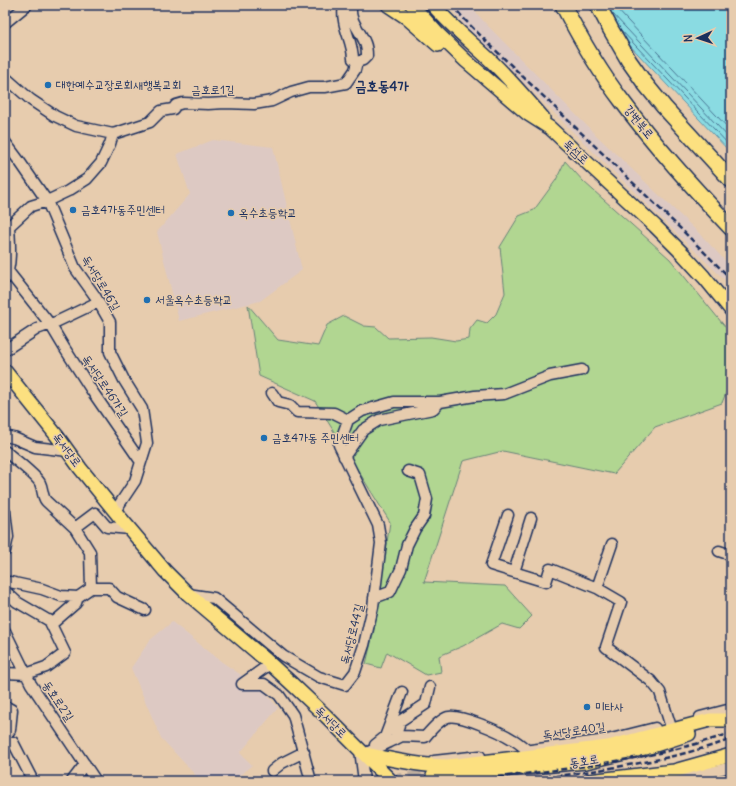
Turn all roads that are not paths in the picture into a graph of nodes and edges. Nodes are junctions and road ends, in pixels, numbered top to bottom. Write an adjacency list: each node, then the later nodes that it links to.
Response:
1 (26, 5): 10 (street)
2 (344, 5): 11 (street)
3 (352, 5): 11 (street, 금호로1길)
4 (388, 5): 14 (main road)
5 (412, 5): 14 (main road, 뚝섬로)
6 (423, 5): 13 (main road)
7 (433, 5): 13 (main road)
8 (563, 5): 20 (highway, 강변북로)
9 (598, 5): 17 (highway)
10 (5, 23)
11 (357, 62): 15 (street, 금호로1길)
12 (5, 77): 15 (street)
13 (533, 107): 14 (main road)
14 (550, 128): 23 (main road, 뚝섬로)
15 (113, 134): 18 (street)
16 (5, 142): 18 (street, 독서당로46길)
17 (731, 180)
18 (47, 201): 19 (street); 22 (street, 독서당로46길)
19 (7, 228): 21 (street)
20 (731, 228)
21 (7, 275): 24 (street, 독서당로46가길)
22 (98, 302): 24 (street); 35 (street, 독서당로46길)
23 (731, 310)
24 (50, 324): 25 (street); 35 (street, 독서당로46가길)
25 (5, 350)
26 (582, 370): 29 (street)
27 (7, 378): 33 (main road, 독서당로)
28 (272, 394): 30 (street)
29 (440, 402): 30 (street); 34 (street)
30 (348, 420): 34 (street, 독서당로44길)
31 (5, 436): 33 (street)
32 (5, 451): 41 (street)
33 (68, 451): 37 (main road, 독서당로)
34 (344, 457): 54 (street, 독서당로44길)
35 (141, 462): 37 (street, 독서당로46길)
36 (408, 471): 54 (street)
37 (115, 510): 42 (main road, 독서당로)
38 (5, 511): 44 (street)
39 (508, 515): 47 (street)
40 (531, 518): 47 (street)
41 (75, 528): 42 (street); 49 (street)
42 (130, 529): 52 (main road, 독서당로)
43 (612, 544): 50 (street)
44 (5, 551)
45 (719, 551): 46 (street)
46 (731, 555)
47 (514, 572): 50 (street)
48 (5, 584): 53 (street)
49 (91, 588): 53 (street); 55 (street)
50 (597, 588): 66 (street)
51 (5, 591): 56 (street)
52 (188, 594): 54 (street, 독서당로44길); 58 (main road, 독서당로)
53 (78, 597): 56 (street)
54 (374, 598)
55 (145, 610)
56 (49, 620): 60 (street)
57 (5, 631): 60 (street, 동호로2길)
58 (270, 664): 71 (street); 72 (main road, 독서당로)
59 (5, 673): 60 (street)
60 (26, 674): 75 (street, 동호로2길)
61 (430, 687): 68 (street)
62 (402, 692): 72 (street)
63 (5, 706): 67 (street)
64 (731, 709): 66 (street, 독서당로40길)
65 (731, 721): 74 (main road); 78 (main road, 동호로)
66 (670, 724): 70 (street, 독서당로40길)
67 (5, 736)
68 (395, 740): 70 (street); 72 (street)
69 (5, 742): 81 (street)
70 (527, 750): 74 (street, 독서당로40길)
71 (304, 752): 77 (street); 84 (street)
72 (362, 752): 74 (main road); 85 (street); 86 (main road, 독서당로)
73 (731, 755): 80 (main road, 동호로)
74 (417, 762)
75 (85, 764): 82 (street); 83 (street, 동호로2길)
76 (731, 767): 79 (street)
77 (272, 771)
78 (433, 776)
79 (699, 778): 88 (street)
80 (629, 779): 87 (main road, 동호로)
81 (33, 781)
82 (72, 781)
83 (96, 781)
84 (311, 781)
85 (364, 781)
86 (391, 781)
87 (589, 781)
88 (672, 781)

